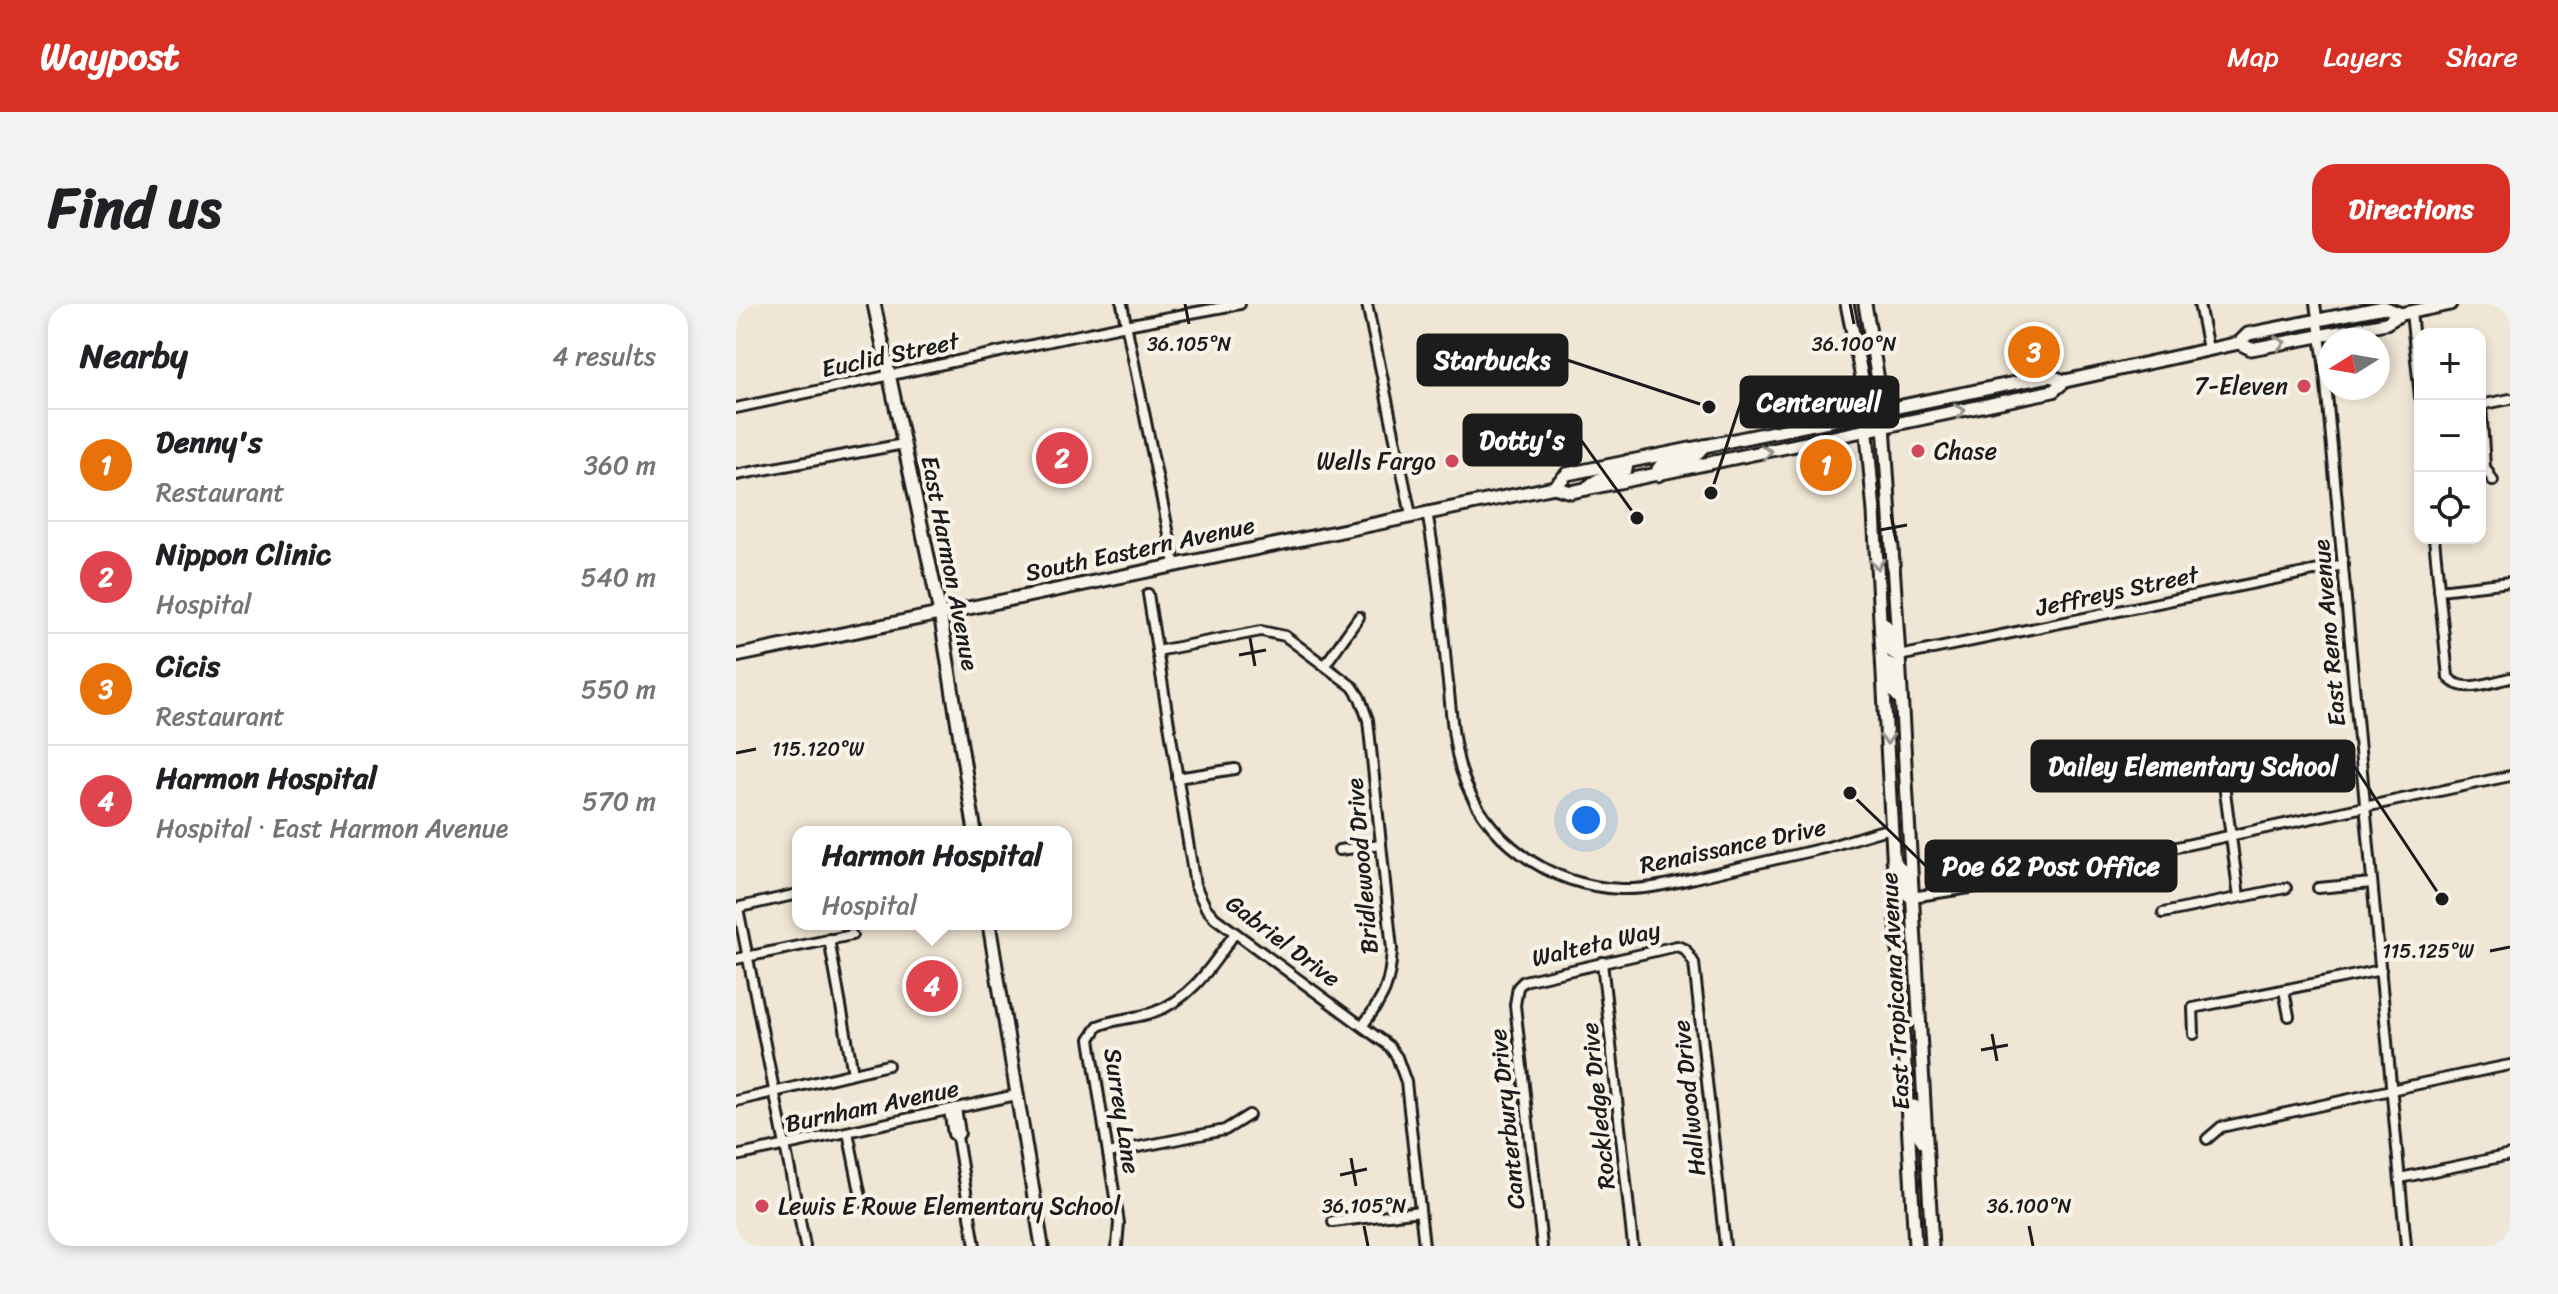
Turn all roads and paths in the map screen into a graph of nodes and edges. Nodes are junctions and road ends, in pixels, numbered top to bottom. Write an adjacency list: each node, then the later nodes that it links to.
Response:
1 (874, 304): 19 (main road, East Harmon Avenue)
2 (1122, 304): 12 (street)
3 (1240, 304): 12 (street, Euclid Street)
4 (1367, 304): 39 (street)
5 (1847, 304): 26 (main road, East Tropicana Avenue)
6 (1865, 304): 25 (main road, East Tropicana Avenue)
7 (2199, 304): 17 (street)
8 (2315, 304): 11 (street, East Reno Avenue)
9 (2450, 304): 10 (main road, South Eastern Avenue)
10 (2406, 313): 11 (main road, South Eastern Avenue); 14 (main road, South Eastern Avenue); 18 (street)
11 (2318, 320): 13 (street, East Reno Avenue); 16 (main road, South Eastern Avenue)
12 (1126, 325): 19 (street, Euclid Street); 41 (street)
13 (2320, 328)
14 (2359, 328)
15 (2318, 336): 16 (main road, South Eastern Avenue, one-way to 15)
16 (2239, 343): 17 (main road, South Eastern Avenue)
17 (2208, 349): 20 (main road, South Eastern Avenue)
18 (2414, 361)
19 (889, 376): 24 (street, Euclid Street); 29 (main road, East Harmon Avenue)
20 (2065, 381): 25 (main road, South Eastern Avenue); 27 (main road, South Eastern Avenue, one-way to 20)
21 (2510, 399): 23 (street)
22 (2327, 400): 42 (street, East Reno Avenue)
23 (2486, 404)
24 (736, 408)
25 (1883, 409): 26 (main road, South Eastern Avenue); 27 (main road, East Tropicana Avenue)
26 (1865, 412): 28 (main road, East Tropicana Avenue); 30 (main road, South Eastern Avenue)
27 (1884, 427): 28 (main road, South Eastern Avenue); 51 (main road, East Tropicana Avenue)
28 (1867, 430): 34 (main road, South Eastern Avenue, one-way to 28); 48 (main road, East Tropicana Avenue, one-way to 48)
29 (904, 444): 33 (street); 46 (main road, East Harmon Avenue)
30 (1705, 445): 31 (main road, South Eastern Avenue); 34 (main road)
31 (1628, 461): 36 (main road, South Eastern Avenue); 37 (main road)
32 (2486, 469): 35 (street)
33 (736, 475)
34 (1658, 475): 37 (main road, South Eastern Avenue)
35 (2493, 481)
36 (1554, 487): 37 (main road, South Eastern Avenue); 38 (main road, South Eastern Avenue)
37 (1585, 489)
38 (1427, 512): 39 (main road, South Eastern Avenue); 64 (street, Renaissance Drive)
39 (1411, 515): 41 (main road, South Eastern Avenue)
40 (2435, 544): 44 (street)
41 (1175, 564): 46 (main road, South Eastern Avenue)
42 (2343, 565): 51 (street, Jeffreys Street); 62 (street, East Reno Avenue)
43 (2510, 582): 44 (street)
44 (2439, 590): 54 (street)
45 (1148, 594): 49 (street, Gabriel Drive)
46 (940, 613): 50 (main road, South Eastern Avenue); 63 (main road, East Harmon Avenue)
47 (1359, 617): 53 (street)
48 (1881, 621): 51 (main road); 52 (main road, East Tropicana Avenue)
49 (1157, 651): 53 (street); 60 (street, Gabriel Drive)
50 (736, 656)
51 (1899, 656): 55 (main road, East Tropicana Avenue)
52 (1883, 661): 55 (main road); 64 (main road, East Tropicana Avenue, one-way to 64)
53 (1325, 665): 66 (street, Bridlewood Drive)
54 (2510, 678)
55 (1902, 701): 74 (main road, East Tropicana Avenue)
56 (2266, 760): 58 (street)
57 (1235, 769): 60 (street)
58 (2222, 769): 61 (street); 65 (street)
59 (2510, 776): 62 (street)
60 (1177, 778): 79 (street, Gabriel Drive)
61 (2151, 783)
62 (2364, 806): 65 (street); 69 (street, East Reno Avenue)
63 (974, 826)
64 (1892, 828): 68 (main road, East Tropicana Avenue)
65 (2230, 834): 74 (street); 75 (street)
66 (1381, 845): 67 (street); 91 (street, Bridlewood Drive)
67 (1339, 850)
68 (1893, 860): 72 (main road, East Tropicana Avenue); 74 (main road)
69 (2372, 883): 71 (street); 87 (street, East Reno Avenue)
70 (2286, 888): 75 (street)
71 (2318, 888)
72 (1895, 894): 81 (main road); 95 (main road, East Tropicana Avenue)
73 (792, 895): 76 (street)
74 (1912, 897): 81 (main road, East Tropicana Avenue)
75 (2239, 897): 77 (street)
76 (737, 908): 84 (street)
77 (2163, 913)
78 (990, 930): 99 (main road)
79 (1235, 933): 91 (street, Gabriel Drive); 108 (street, Surrey Lane)
80 (852, 935): 82 (street)
81 (1913, 936): 107 (main road, East Tropicana Avenue)
82 (829, 939): 84 (street); 96 (street)
83 (1685, 949): 86 (street, Walteta Way); 123 (street, Hallwood Drive)
84 (747, 956): 85 (street); 98 (street)
85 (736, 959)
86 (1602, 962): 88 (street, Walteta Way); 122 (street, Rockledge Drive)
87 (2381, 970): 89 (street); 97 (street, East Reno Avenue)
88 (1518, 987): 121 (street, Canterbury Drive)
89 (2284, 990): 90 (street); 92 (street)
90 (2289, 1016)
91 (1363, 1025): 114 (street, Gabriel Drive)
92 (2194, 1034)
93 (888, 1065): 96 (street)
94 (2510, 1065): 97 (street)
95 (1905, 1067): 104 (main road, East Tropicana Avenue); 107 (main road)
96 (853, 1073): 98 (street)
97 (2392, 1090): 105 (street); 111 (street, East Reno Avenue)
98 (773, 1093): 100 (street); 106 (street)
99 (1016, 1095): 101 (street, Burnham Avenue); 118 (main road)
100 (736, 1101)
101 (952, 1109): 103 (street, Burnham Avenue); 117 (street)
102 (1249, 1115): 108 (street)
103 (848, 1132): 106 (street, Burnham Avenue); 113 (street)
104 (1908, 1135): 112 (main road); 124 (main road, East Tropicana Avenue)
105 (2207, 1139)
106 (787, 1145): 110 (street, Burnham Avenue); 116 (street)
107 (1925, 1145): 112 (main road, East Tropicana Avenue)
108 (1108, 1153): 119 (street, Surrey Lane)
109 (2510, 1155): 111 (street)
110 (736, 1156)
111 (2400, 1178): 126 (street, East Reno Avenue)
112 (1929, 1198): 125 (main road, East Tropicana Avenue)
113 (862, 1202)
114 (1420, 1211): 115 (street); 120 (street, Gabriel Drive)
115 (1333, 1222)
116 (805, 1246)
117 (975, 1246)
118 (1042, 1246)
119 (1117, 1246)
120 (1424, 1246)
121 (1542, 1246)
122 (1633, 1246)
123 (1725, 1246)
124 (1915, 1246)
125 (1932, 1246)
126 (2406, 1246)

